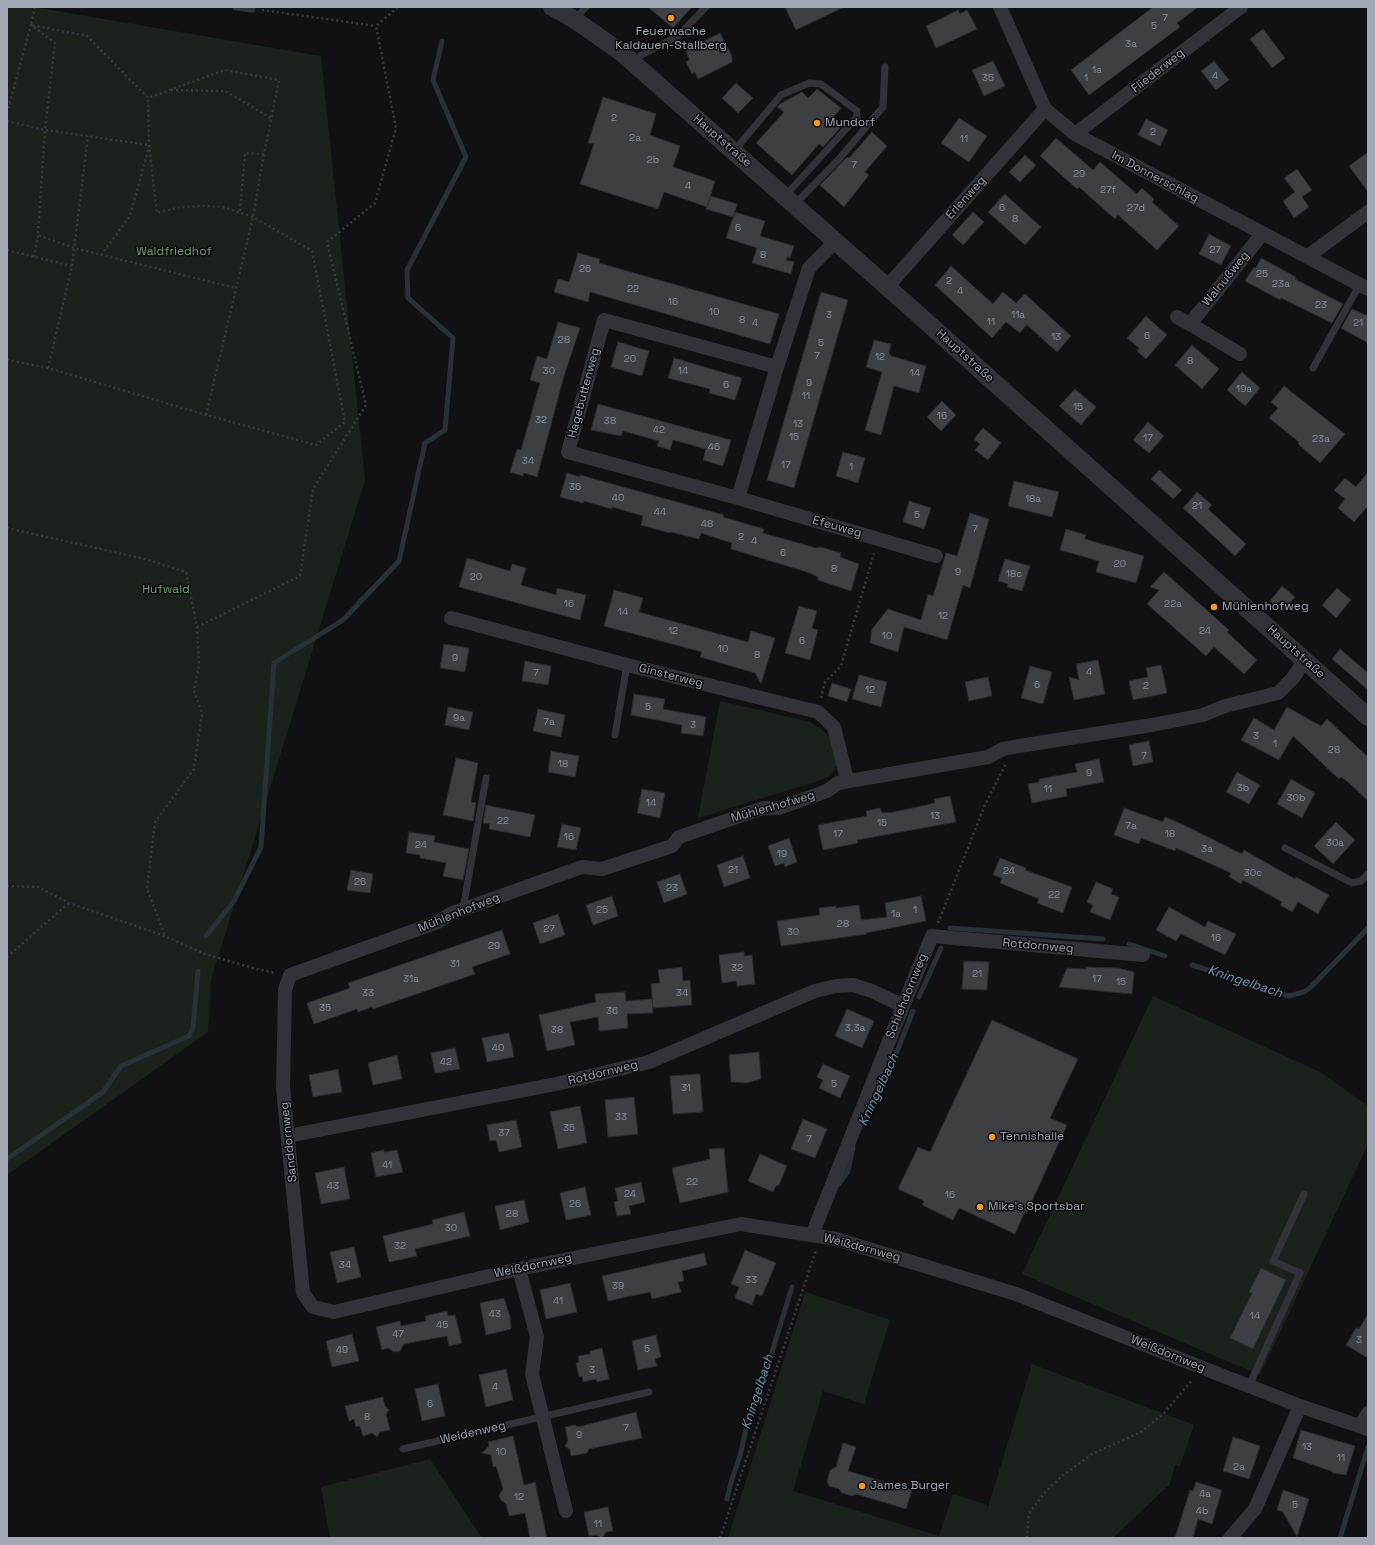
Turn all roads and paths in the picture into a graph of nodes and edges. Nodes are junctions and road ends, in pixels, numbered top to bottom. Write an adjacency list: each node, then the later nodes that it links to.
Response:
1 (35, 7): 10 (path)
2 (236, 7): 8 (lane)
3 (398, 7): 11 (path)
4 (552, 7): 9 (street, Hauptstraße)
5 (706, 7): 12 (lane)
6 (1000, 7): 16 (street, Im Donnerschlag)
7 (1241, 7): 21 (street, Fliederweg)
8 (252, 9): 11 (path)
9 (580, 13): 12 (street, Hauptstraße)
10 (31, 25): 15 (path); 17 (path); 20 (path)
11 (376, 26): 55 (path)
12 (630, 61): 24 (street, Hauptstraße)
13 (885, 67): 26 (lane)
14 (169, 90): 15 (path); 18 (path); 18 (path)
15 (148, 98): 23 (path)
16 (1045, 109): 21 (street, Im Donnerschlag); 39 (street, Erlenweg)
17 (7, 113)
18 (271, 118): 25 (path)
19 (7, 121): 20 (path)
20 (45, 130): 22 (path); 31 (path)
21 (1075, 134): 30 (street, Im Donnerschlag)
22 (88, 136): 23 (path); 33 (path)
23 (149, 145): 27 (path); 35 (path)
24 (734, 151): 26 (street, Hauptstraße); 26 (lane)
25 (264, 154): 27 (path); 29 (path)
26 (789, 200): 32 (street, Hauptstraße)
27 (240, 211): 29 (path)
28 (1368, 212): 37 (street)
29 (253, 217): 41 (path); 49 (path)
30 (1263, 233): 37 (street, Im Donnerschlag); 43 (street, Walnußweg)
31 (38, 235): 33 (path); 36 (path)
32 (835, 242): 39 (street, Hauptstraße); 46 (street)
33 (74, 248): 35 (path); 38 (path)
34 (7, 250): 36 (path)
35 (101, 255): 41 (path)
36 (34, 257): 38 (path)
37 (1307, 257): 40 (street, Im Donnerschlag)
38 (72, 266): 47 (path)
39 (888, 287): 56 (street, Hauptstraße)
40 (1364, 287): 48 (lane)
41 (236, 288): 49 (path)
42 (1177, 317): 43 (street)
43 (1190, 324): 44 (street)
44 (1240, 354)
45 (7, 360): 47 (path)
46 (777, 367): 50 (street); 50 (street, Hagebuttenweg)
47 (48, 368): 49 (path)
48 (1313, 368)
49 (206, 415)
50 (738, 498): 52 (street, Efeuweg)
51 (7, 528): 55 (path)
52 (878, 539): 53 (street, Efeuweg); 58 (path)
53 (936, 556)
54 (451, 618): 57 (street, Ginsterweg)
55 (197, 627): 69 (path)
56 (1305, 660): 59 (street, Hauptstraße); 61 (street, Mühlenhofweg)
57 (627, 665): 58 (street, Ginsterweg); 60 (lane)
58 (818, 712): 63 (street, Ginsterweg)
59 (1368, 717)
60 (615, 735)
61 (1013, 747): 63 (street, Mühlenhofweg); 70 (path)
62 (486, 778): 68 (lane)
63 (848, 780): 68 (street, Mühlenhofweg)
64 (1285, 848): 65 (lane)
65 (1368, 874)
66 (7, 886): 67 (path)
67 (69, 903): 69 (path); 72 (path)
68 (463, 910): 73 (street, Mühlenhofweg)
69 (166, 936): 73 (path)
70 (932, 936): 71 (street, Rotdornweg); 74 (street, Schlehdornweg)
71 (1143, 956)
72 (7, 957)
73 (290, 975): 75 (street, Sanddornweg)
74 (902, 1006): 75 (street, Rotdornweg); 77 (street, Schlehdornweg)
75 (288, 1136): 79 (street, Sanddornweg)
76 (1304, 1194): 81 (lane)
77 (817, 1236): 78 (street, Weißdornweg); 80 (street, Weißdornweg); 89 (path)
78 (519, 1269): 79 (street, Weißdornweg); 85 (street)
79 (313, 1307)
80 (1198, 1366): 81 (street, Weißdornweg); 90 (path)
81 (1248, 1386): 83 (street, Weißdornweg)
82 (649, 1392): 85 (lane, Weidenweg)
83 (1300, 1406): 86 (street, Weißdornweg); 91 (street)
84 (1368, 1413): 86 (street)
85 (542, 1416): 87 (lane, Weidenweg); 88 (street)
86 (1364, 1427)
87 (403, 1449)
88 (566, 1511)
89 (720, 1538)
90 (1027, 1538)
91 (1230, 1538)

